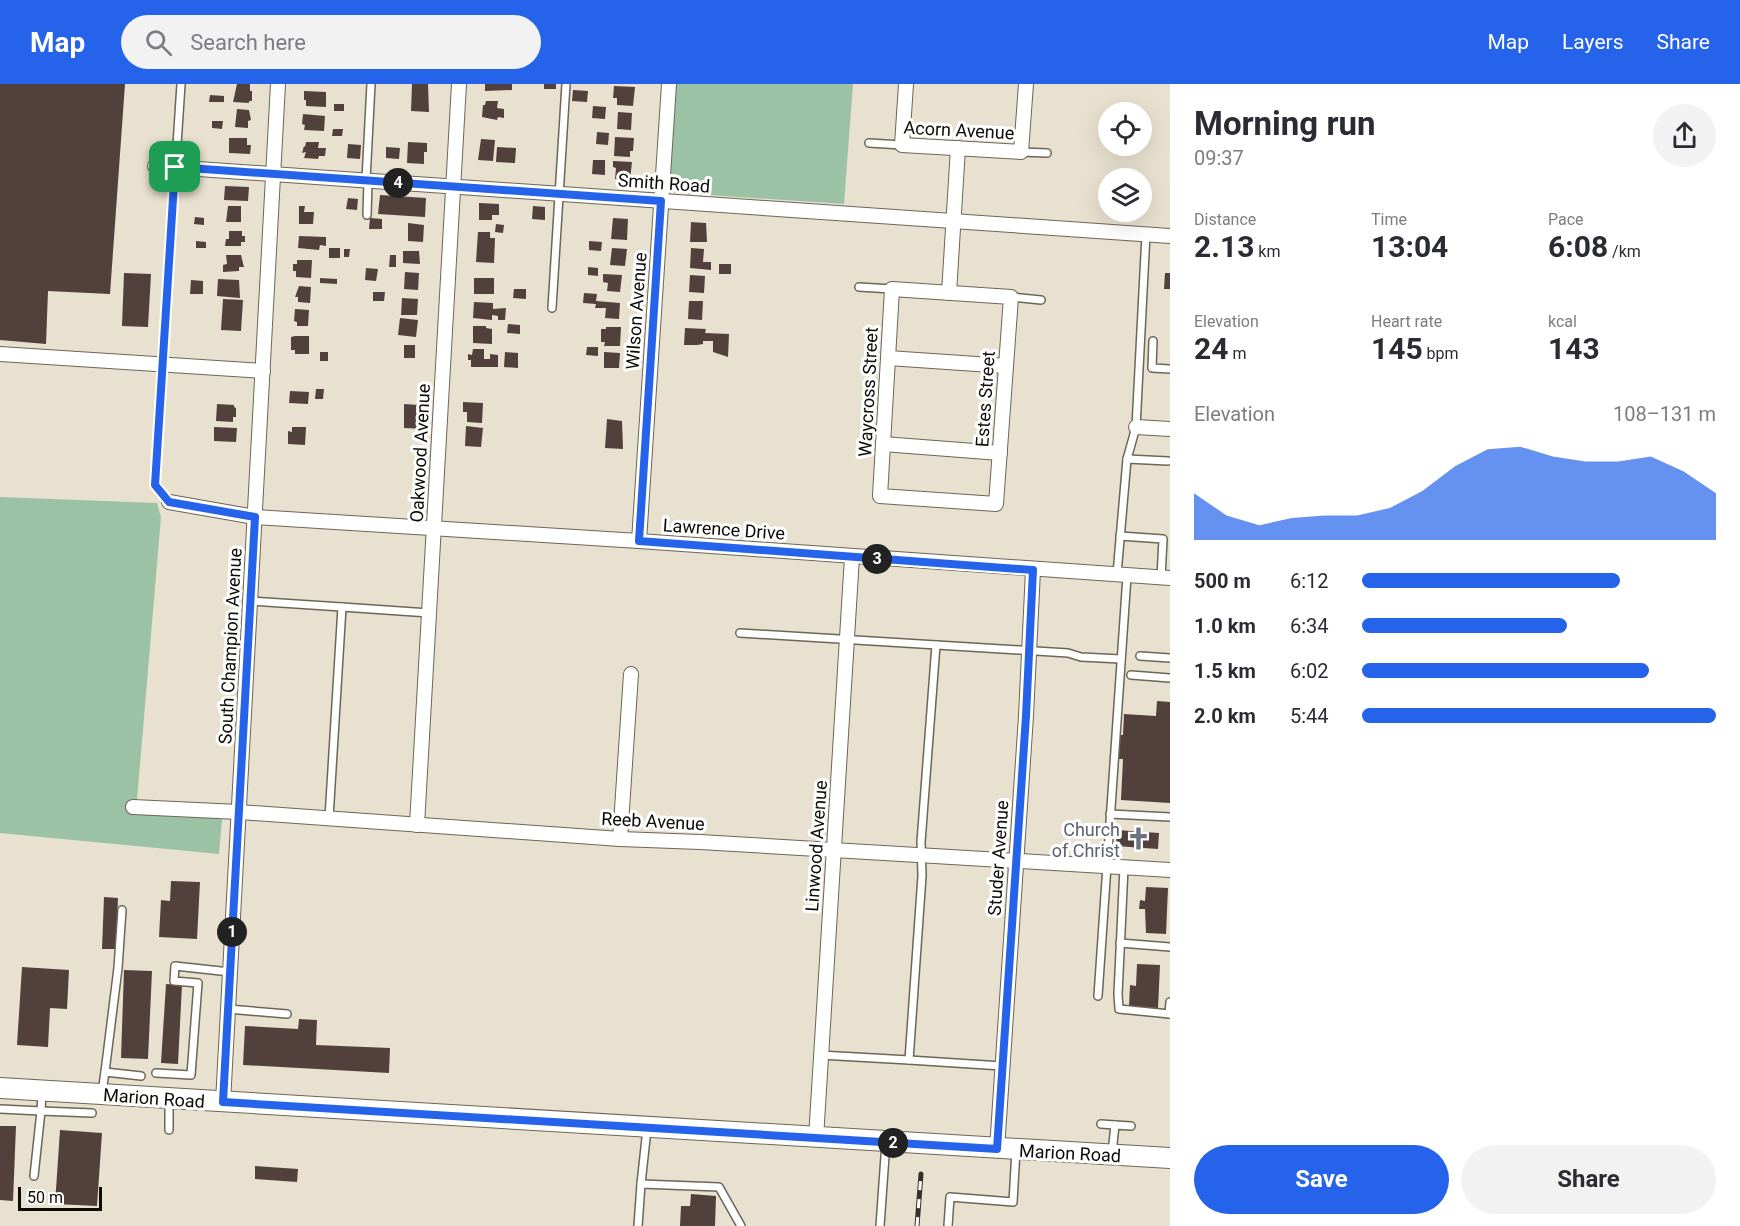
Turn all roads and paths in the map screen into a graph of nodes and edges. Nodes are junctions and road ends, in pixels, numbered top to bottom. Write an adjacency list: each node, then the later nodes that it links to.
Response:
1 (181, 84): 15 (lane)
2 (278, 84): 16 (street, South Champion Avenue)
3 (371, 84): 17 (lane)
4 (459, 84): 18 (street, Oakwood Avenue)
5 (566, 84): 19 (lane)
6 (669, 84): 20 (street, Wilson Avenue)
7 (906, 84): 10 (street)
8 (1026, 84): 12 (street)
9 (869, 143): 10 (lane, Acorn Avenue)
10 (902, 144): 11 (street, Acorn Avenue)
11 (958, 148): 12 (street, Acorn Avenue); 22 (street)
12 (1021, 152): 13 (lane, Acorn Avenue)
13 (1047, 153)
14 (155, 166): 15 (street, Smith Road)
15 (175, 167): 16 (street, Smith Road); 34 (lane)
16 (273, 175): 17 (street, Smith Road); 39 (street, South Champion Avenue)
17 (367, 181): 18 (street, Smith Road); 21 (lane)
18 (453, 186): 19 (street, Smith Road); 49 (street, Oakwood Avenue)
19 (559, 194): 20 (street, Smith Road); 30 (lane)
20 (661, 201): 22 (street, Smith Road); 51 (street, Wilson Avenue)
21 (367, 215)
22 (954, 220): 23 (street, Smith Road); 27 (street)
23 (1146, 234): 24 (street, Smith Road); 36 (lane)
24 (1170, 236)
25 (859, 287): 26 (lane)
26 (892, 289): 27 (street); 33 (street, Waycross Street)
27 (949, 293): 28 (street)
28 (1011, 297): 29 (lane); 35 (street, Estes Street)
29 (1041, 300)
30 (552, 308)
31 (1153, 341): 37 (lane)
32 (0, 354): 34 (street)
33 (888, 358): 35 (street); 42 (street, Waycross Street)
34 (163, 363): 39 (street); 46 (lane)
35 (1006, 366): 43 (street, Estes Street)
36 (1139, 366): 37 (lane); 40 (lane)
37 (1152, 368): 38 (lane)
38 (1170, 369)
39 (263, 371): 48 (street, South Champion Avenue)
40 (1136, 427): 41 (street); 44 (lane)
41 (1170, 429)
42 (883, 444): 43 (street); 47 (street, Waycross Street)
43 (1000, 453): 47 (street, Estes Street)
44 (1127, 459): 45 (lane); 50 (lane)
45 (1168, 461)
46 (169, 502): 48 (street, Lawrence Drive)
47 (996, 504)
48 (255, 517): 49 (street, Lawrence Drive); 56 (street, South Champion Avenue)
49 (434, 528): 51 (street, Lawrence Drive); 58 (street, Oakwood Avenue)
50 (1120, 536): 54 (lane); 55 (lane)
51 (639, 541): 52 (street, Lawrence Drive)
52 (852, 557): 53 (street, Lawrence Drive); 60 (street, Linwood Avenue)
53 (1033, 570): 54 (street, Lawrence Drive); 62 (street, Studer Avenue)
54 (1122, 575): 55 (street, Lawrence Drive); 65 (lane)
55 (1165, 578)
56 (250, 601): 57 (lane); 70 (street, South Champion Avenue)
57 (342, 607): 58 (lane); 73 (lane)
58 (429, 613): 74 (street, Oakwood Avenue)
59 (740, 633): 60 (lane)
60 (846, 640): 61 (lane); 76 (street, Linwood Avenue)
61 (936, 645): 62 (lane); 77 (lane)
62 (1029, 651): 65 (lane); 78 (street, Studer Avenue)
63 (1140, 657): 64 (lane)
64 (1170, 658)
65 (1121, 659): 71 (lane)
66 (631, 674): 75 (street)
67 (1131, 675): 68 (lane)
68 (1170, 678)
69 (133, 807): 70 (street, Reeb Avenue)
70 (239, 812): 73 (street, Reeb Avenue); 85 (street, South Champion Avenue)
71 (1110, 814): 72 (lane); 79 (lane)
72 (1170, 817)
73 (329, 818): 74 (street, Reeb Avenue)
74 (417, 825): 75 (street, Reeb Avenue)
75 (620, 839): 76 (street, Reeb Avenue)
76 (834, 850): 77 (street, Reeb Avenue); 91 (street, Linwood Avenue)
77 (921, 856): 78 (street, Reeb Avenue); 92 (lane)
78 (1015, 862): 79 (street, Reeb Avenue); 93 (street, Studer Avenue)
79 (1107, 867): 80 (street, Reeb Avenue); 86 (lane)
80 (1124, 868): 81 (street, Reeb Avenue); 83 (lane)
81 (1170, 870)
82 (122, 910): 94 (lane)
83 (1120, 943): 84 (lane); 90 (lane)
84 (1170, 947)
85 (230, 972): 88 (street, South Champion Avenue); 95 (lane)
86 (1098, 996)
87 (1170, 1002): 90 (lane)
88 (228, 1009): 89 (lane); 101 (street, South Champion Avenue)
89 (287, 1014)
90 (1170, 1014)
91 (820, 1055): 92 (lane); 110 (street, Linwood Avenue)
92 (909, 1060): 93 (lane)
93 (1002, 1066): 112 (street, Studer Avenue)
94 (105, 1072): 96 (lane); 99 (lane)
95 (156, 1072)
96 (141, 1076)
97 (0, 1088): 98 (street, Marion Road)
98 (42, 1091): 99 (street, Marion Road); 103 (lane)
99 (102, 1095): 100 (street, Marion Road)
100 (169, 1099): 101 (street, Marion Road); 109 (lane)
101 (223, 1102): 108 (street, Marion Road)
102 (0, 1109): 103 (lane)
103 (41, 1111): 104 (lane); 115 (lane)
104 (92, 1113)
105 (1101, 1124): 106 (lane)
106 (1114, 1125): 107 (lane); 113 (lane)
107 (1131, 1126)
108 (647, 1128): 110 (street, Marion Road); 116 (lane)
109 (169, 1130)
110 (816, 1138): 111 (street, Marion Road)
111 (886, 1143): 112 (street, Marion Road); 119 (lane)
112 (1006, 1150): 113 (street, Marion Road); 120 (lane)
113 (1112, 1155): 114 (street, Marion Road)
114 (1170, 1158)
115 (34, 1176)
116 (641, 1184): 117 (lane); 118 (lane)
117 (638, 1226)
118 (741, 1226)
119 (880, 1226)
120 (948, 1226)

